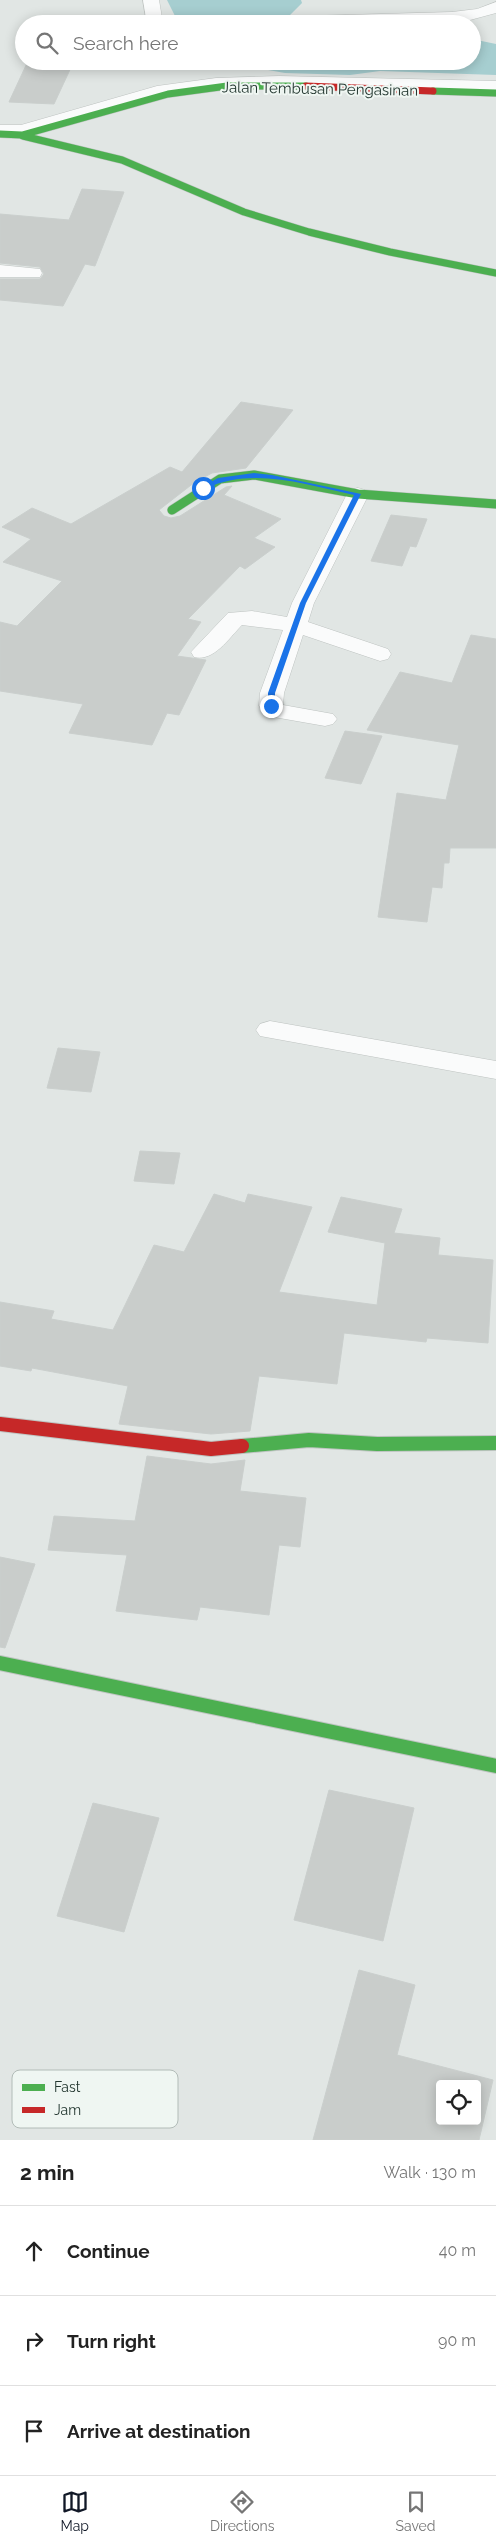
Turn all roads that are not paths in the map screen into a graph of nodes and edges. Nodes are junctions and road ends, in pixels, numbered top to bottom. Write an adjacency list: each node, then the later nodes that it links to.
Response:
1 (151, 0): 4 (street)
2 (320, 7): 5 (street)
3 (496, 7): 6 (street)
4 (154, 15)
5 (320, 15)
6 (459, 15)
7 (250, 83): 8 (street, Jalan Tembusan Pengasinan); 9 (street, Jalan Tembusan Pengasinan); 11 (street, Jalan Tembusan Pengasinan)
8 (496, 86)
9 (496, 93)
10 (0, 130): 11 (street, Jalan Tembusan Pengasinan)
11 (22, 132): 12 (street, Jalan Tembusan Pengasinan); 15 (street)
12 (0, 134)
13 (0, 271): 14 (street)
14 (33, 273)
15 (496, 273)
16 (358, 494): 17 (street); 18 (street); 19 (street)
17 (496, 504)
18 (172, 510)
19 (294, 626): 20 (street); 21 (street); 22 (street)
20 (202, 652)
21 (380, 654)
22 (325, 719)
23 (270, 1030): 24 (street)
24 (496, 1070)
25 (0, 1424): 26 (street)
26 (496, 1443)
27 (0, 1663): 28 (street)
28 (496, 1766)

